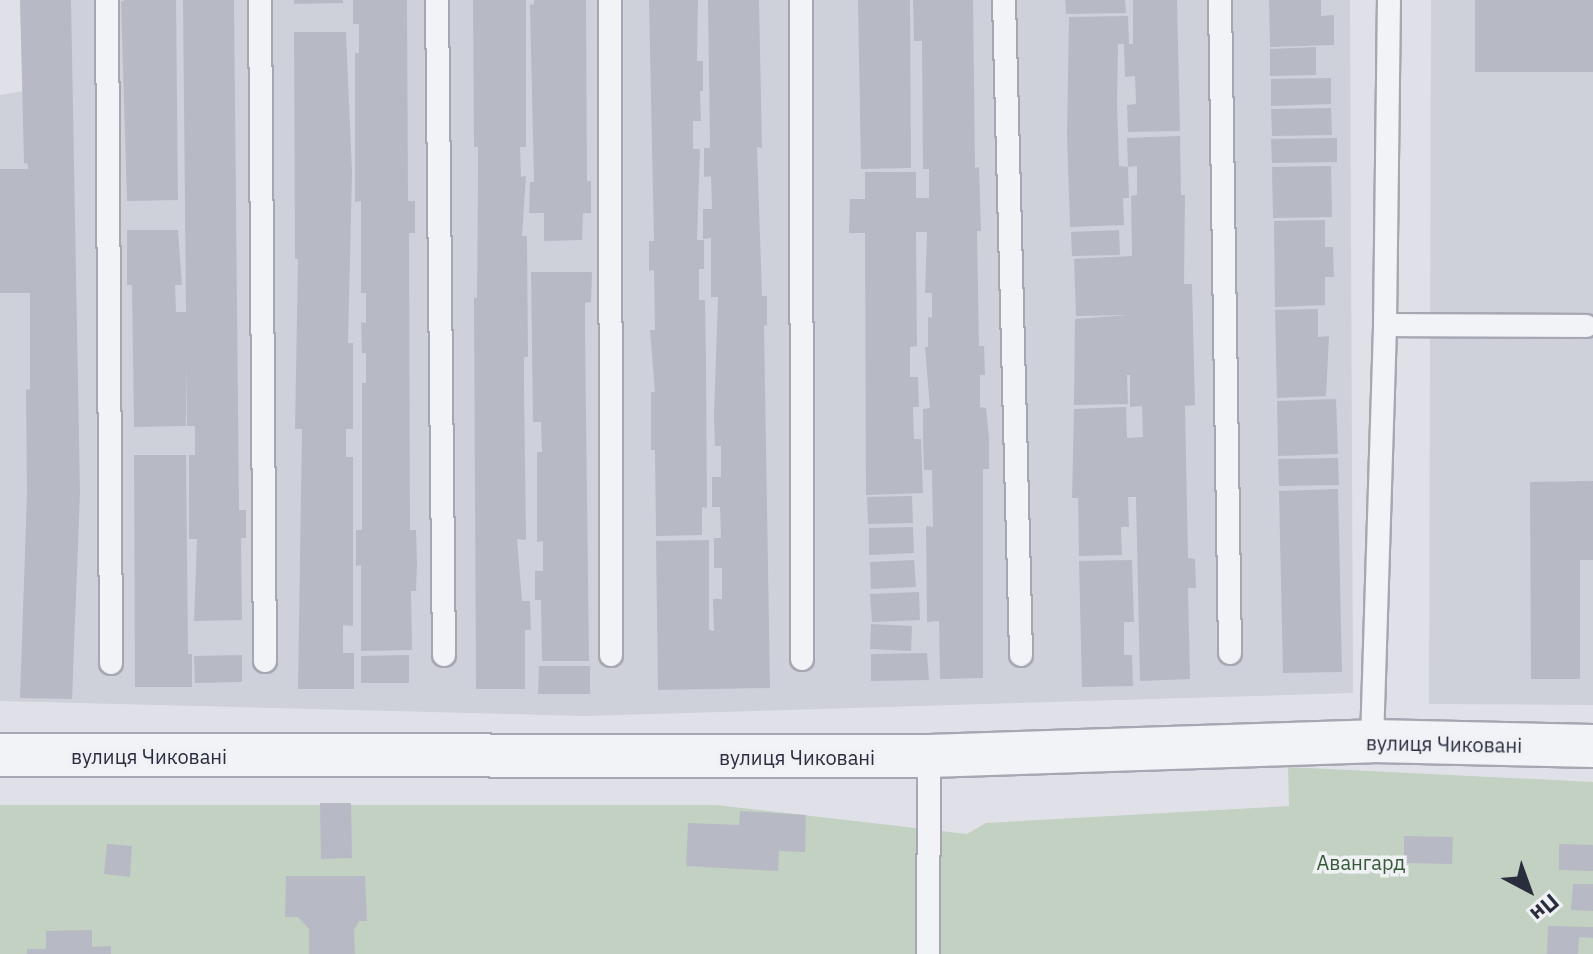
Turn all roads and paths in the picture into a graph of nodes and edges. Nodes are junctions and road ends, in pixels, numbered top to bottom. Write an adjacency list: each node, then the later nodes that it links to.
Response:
1 (107, 0): 17 (lane)
2 (260, 0): 16 (lane)
3 (437, 0): 12 (lane)
4 (610, 0): 13 (lane)
5 (801, 0): 15 (lane)
6 (1004, 0): 14 (lane)
7 (1220, 0): 11 (lane)
8 (1389, 0): 9 (lane)
9 (1385, 325): 10 (lane); 18 (lane)
10 (1586, 326)
11 (1230, 653)
12 (444, 655)
13 (611, 655)
14 (1021, 655)
15 (802, 659)
16 (265, 661)
17 (111, 663)
18 (1372, 741): 19 (street, вулиця Чиковані); 21 (street, вулиця Чиковані)
19 (1593, 746)
20 (0, 755): 21 (street, вулиця Чиковані)
21 (929, 756): 22 (lane)
22 (928, 954)

